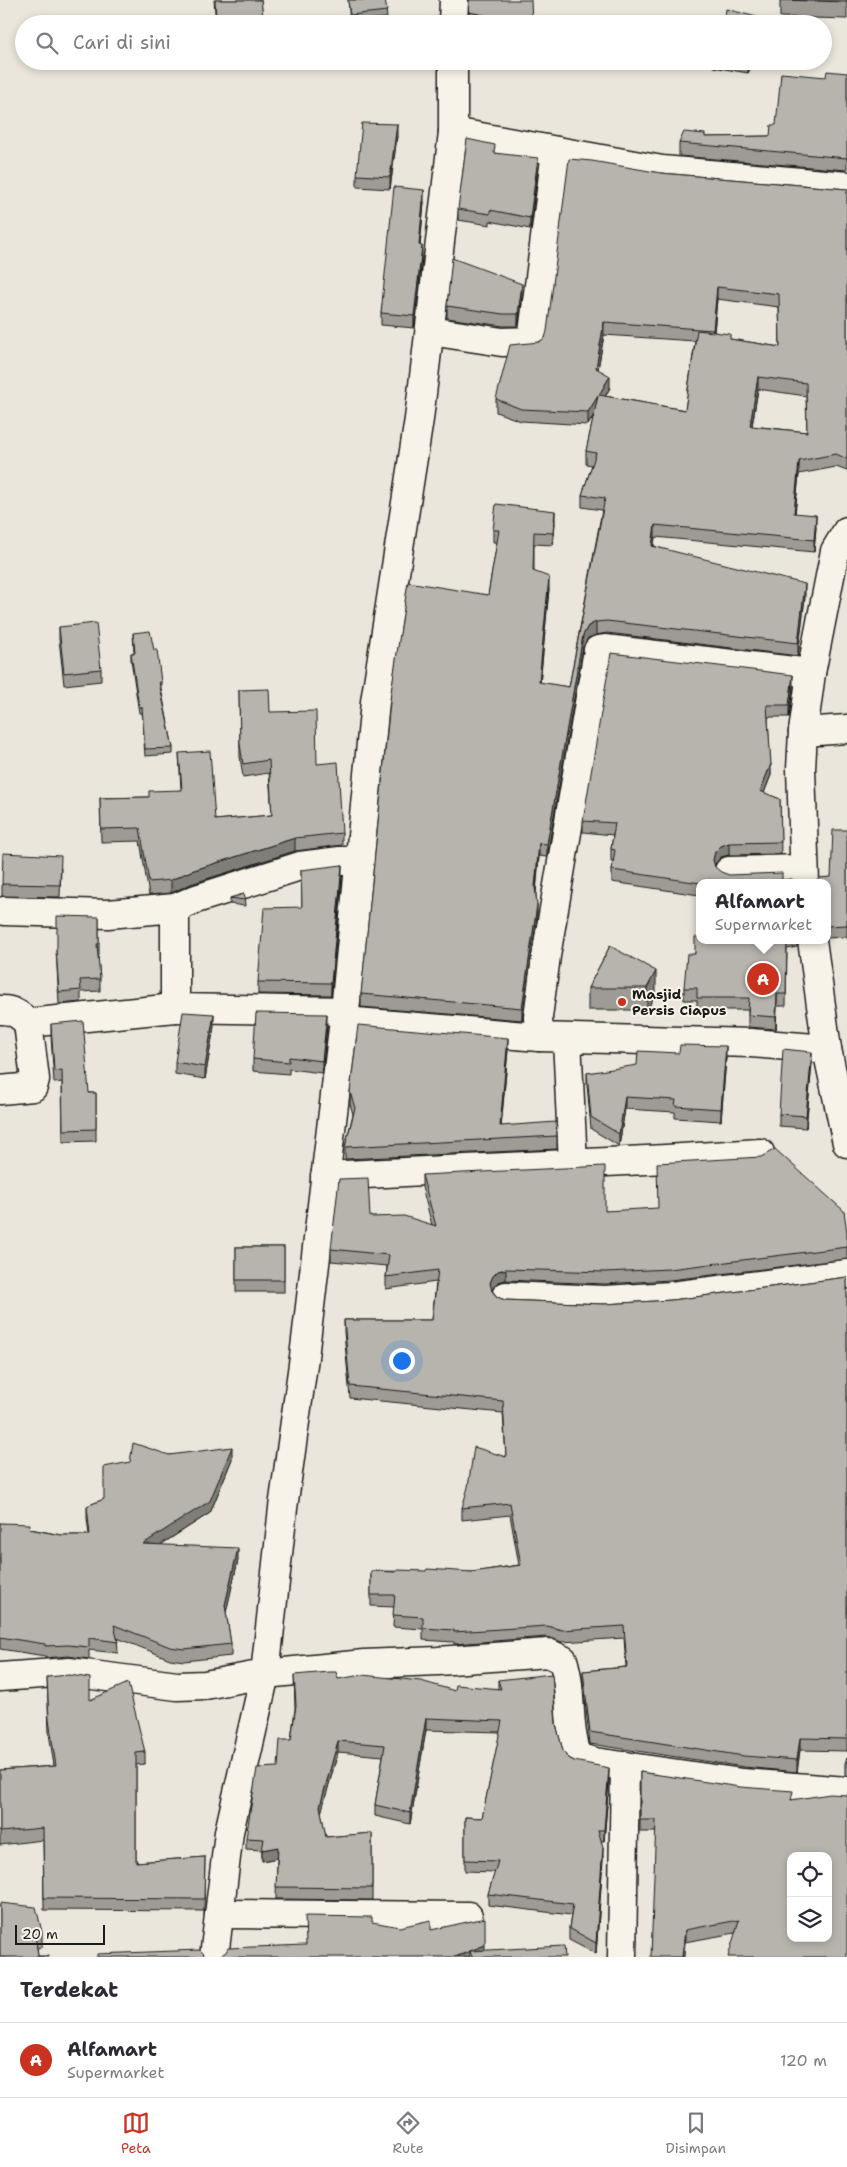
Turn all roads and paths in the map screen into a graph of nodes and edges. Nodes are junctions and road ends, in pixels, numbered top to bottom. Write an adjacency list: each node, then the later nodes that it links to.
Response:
1 (454, 0): 2 (street)
2 (453, 15)
3 (453, 70): 4 (street)
4 (453, 132): 5 (street); 7 (street)
5 (556, 151): 6 (street); 7 (street)
6 (847, 186)
7 (430, 331): 12 (street)
8 (847, 531): 9 (street)
9 (811, 672): 11 (street); 22 (street)
10 (847, 729): 11 (street)
11 (803, 732): 14 (street)
12 (360, 860): 15 (street); 20 (street)
13 (729, 870): 14 (street)
14 (804, 876)
15 (175, 908): 16 (street); 18 (street)
16 (4, 910)
17 (813, 944): 24 (street)
18 (175, 1008): 20 (street); 21 (street)
19 (0, 1010): 21 (street)
20 (344, 1016): 22 (street); 29 (street)
21 (28, 1023): 25 (street)
22 (539, 1036): 23 (street)
23 (567, 1038): 24 (street); 28 (street)
24 (827, 1048): 26 (street)
25 (0, 1090)
26 (847, 1143)
27 (760, 1152): 28 (street)
28 (573, 1164): 29 (street)
29 (325, 1176): 32 (street)
30 (847, 1274): 31 (street)
31 (506, 1296)
32 (265, 1674): 33 (street); 34 (street); 36 (street)
33 (0, 1677)
34 (625, 1766): 35 (street); 39 (street)
35 (847, 1791)
36 (219, 1914): 37 (street); 38 (street)
37 (468, 1916)
38 (214, 1957)
39 (622, 1957)

